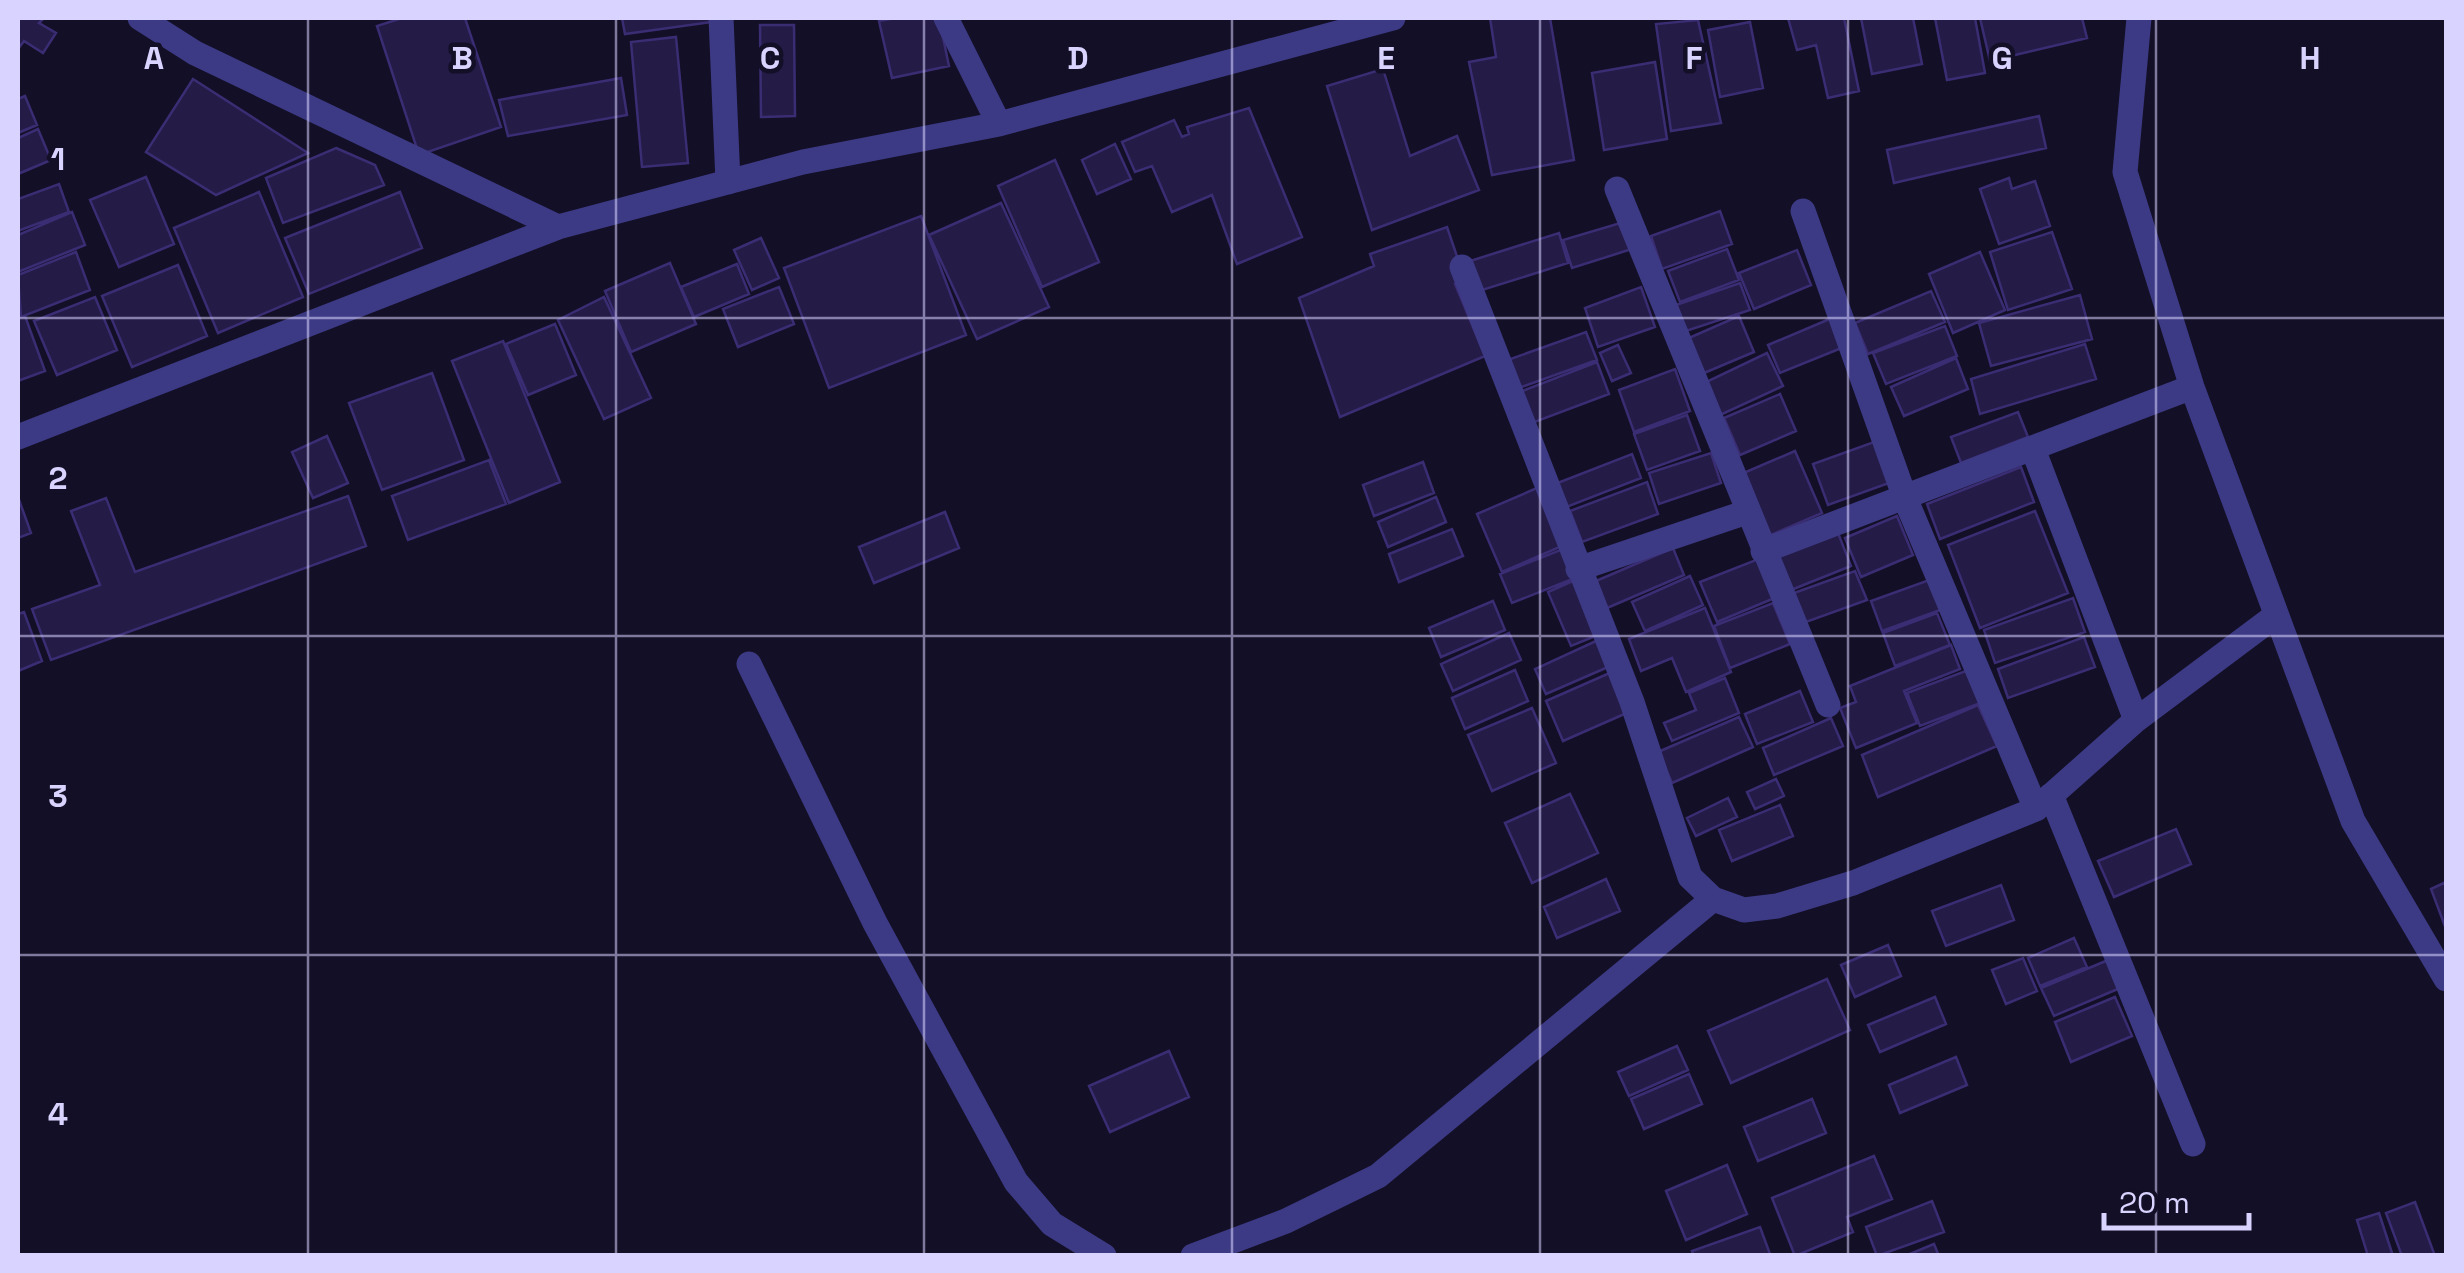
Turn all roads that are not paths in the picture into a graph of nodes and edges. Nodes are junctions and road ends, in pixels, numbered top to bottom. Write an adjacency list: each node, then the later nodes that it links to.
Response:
1 (140, 18): 10 (street)
2 (721, 18): 7 (street)
3 (946, 18): 6 (street)
4 (1393, 18): 6 (street)
5 (2139, 18): 12 (street)
6 (1000, 124): 7 (street)
7 (728, 182): 10 (street)
8 (1617, 189): 16 (street)
9 (1804, 211): 15 (street)
10 (558, 227): 13 (street)
11 (1462, 267): 18 (street)
12 (2192, 386): 14 (street); 19 (street)
13 (18, 437)
14 (2033, 449): 15 (street); 22 (street)
15 (1906, 498): 17 (street); 23 (street)
16 (1747, 512): 17 (street); 18 (street)
17 (1764, 552): 21 (street)
18 (1578, 568): 24 (street)
19 (2275, 616): 22 (street); 25 (street)
20 (749, 664): 27 (street)
21 (1828, 705)
22 (2136, 720): 23 (street)
23 (2044, 802): 24 (street); 26 (street)
24 (1713, 899): 28 (street)
25 (2446, 979)
26 (2193, 1144)
27 (1104, 1256)
28 (1193, 1256)

